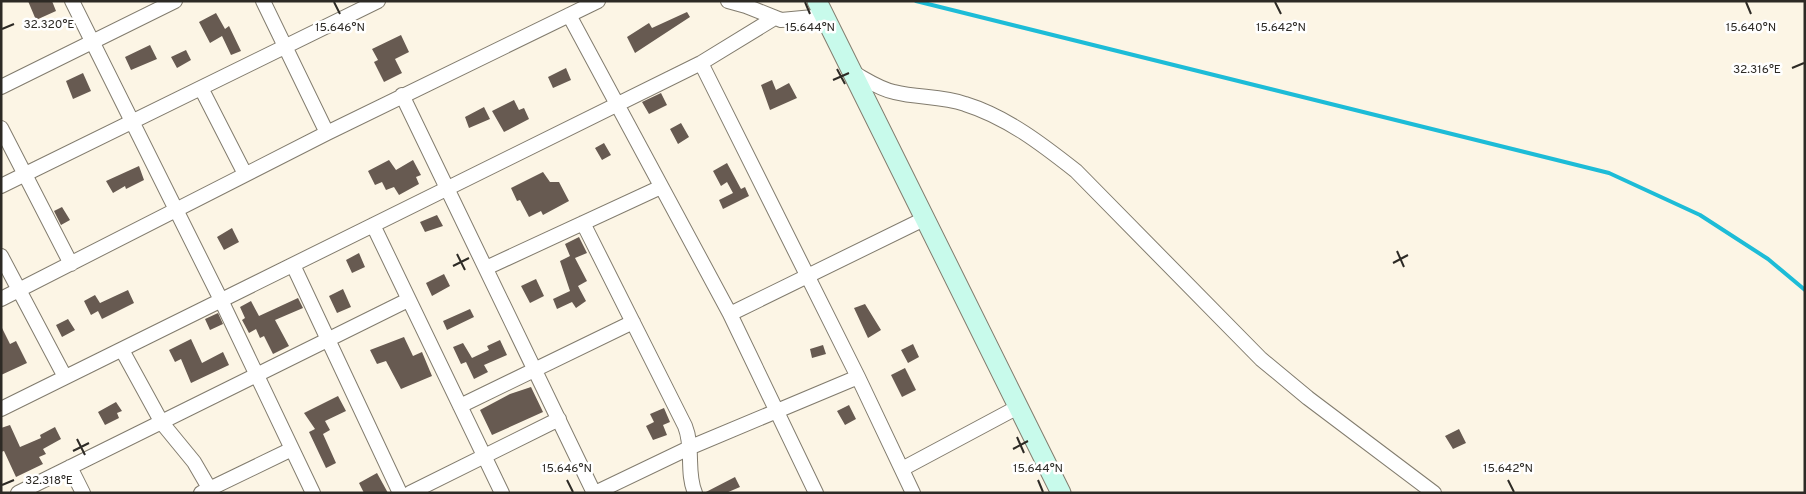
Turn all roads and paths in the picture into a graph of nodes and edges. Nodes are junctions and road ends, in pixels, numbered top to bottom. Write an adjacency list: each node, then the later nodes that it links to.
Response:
1 (72, 1): 10 (street)
2 (175, 1): 10 (street)
3 (263, 1): 11 (street)
4 (378, 1): 11 (street)
5 (598, 1): 8 (street)
6 (728, 1): 9 (street)
7 (820, 8): 9 (street); 13 (main road)
8 (569, 15): 16 (street); 17 (street)
9 (774, 18): 12 (street)
10 (92, 43): 14 (street); 18 (street)
11 (284, 48): 15 (street); 20 (street)
12 (701, 63): 17 (street); 34 (street)
13 (852, 72): 27 (main road); 70 (street)
14 (1, 87)
15 (201, 88): 18 (street); 21 (street)
16 (402, 96): 20 (street); 25 (street)
17 (618, 104): 24 (street); 25 (street)
18 (132, 122): 22 (street); 26 (street)
19 (1, 128): 22 (street)
20 (327, 132): 21 (street)
21 (244, 174): 26 (street)
22 (25, 175): 23 (street); 31 (street)
23 (1, 186)
24 (661, 187): 28 (street); 39 (street)
25 (447, 188): 29 (street); 33 (street)
26 (176, 209): 31 (street); 37 (street)
27 (926, 218): 34 (street); 48 (main road)
28 (583, 223): 33 (street); 40 (street)
29 (374, 225): 32 (street); 38 (street)
30 (1, 256): 35 (street)
31 (71, 264): 35 (street)
32 (293, 265): 37 (street); 41 (street)
33 (486, 268): 43 (street)
34 (807, 275): 39 (street); 45 (street)
35 (20, 291): 36 (street); 46 (street)
36 (1, 299)
37 (221, 300): 42 (street); 44 (street)
38 (408, 300): 41 (street); 47 (street)
39 (730, 314): 50 (street)
40 (633, 322): 43 (street); 53 (street)
41 (327, 340): 44 (street); 62 (street)
42 (122, 350): 46 (street); 52 (street)
43 (535, 370): 47 (street); 51 (street)
44 (257, 376): 52 (street); 54 (street)
45 (858, 376): 50 (street); 57 (street)
46 (65, 378): 49 (street)
47 (460, 406): 55 (street)
48 (1018, 407): 57 (street); 69 (main road)
49 (1, 409)
50 (775, 411): 53 (street); 67 (street)
51 (559, 419): 55 (street); 65 (street)
52 (162, 423): 56 (street); 58 (street)
53 (692, 447): 65 (street); 66 (street)
54 (292, 449): 58 (street); 61 (street)
55 (484, 456): 63 (street); 64 (street)
56 (70, 468): 59 (street); 60 (street)
57 (902, 469): 68 (street)
58 (208, 491)
59 (18, 493)
60 (83, 493)
61 (312, 493)
62 (400, 493)
63 (410, 493)
64 (502, 493)
65 (595, 493)
66 (695, 493)
67 (816, 493)
68 (913, 493)
69 (1061, 493)
70 (1434, 493)

